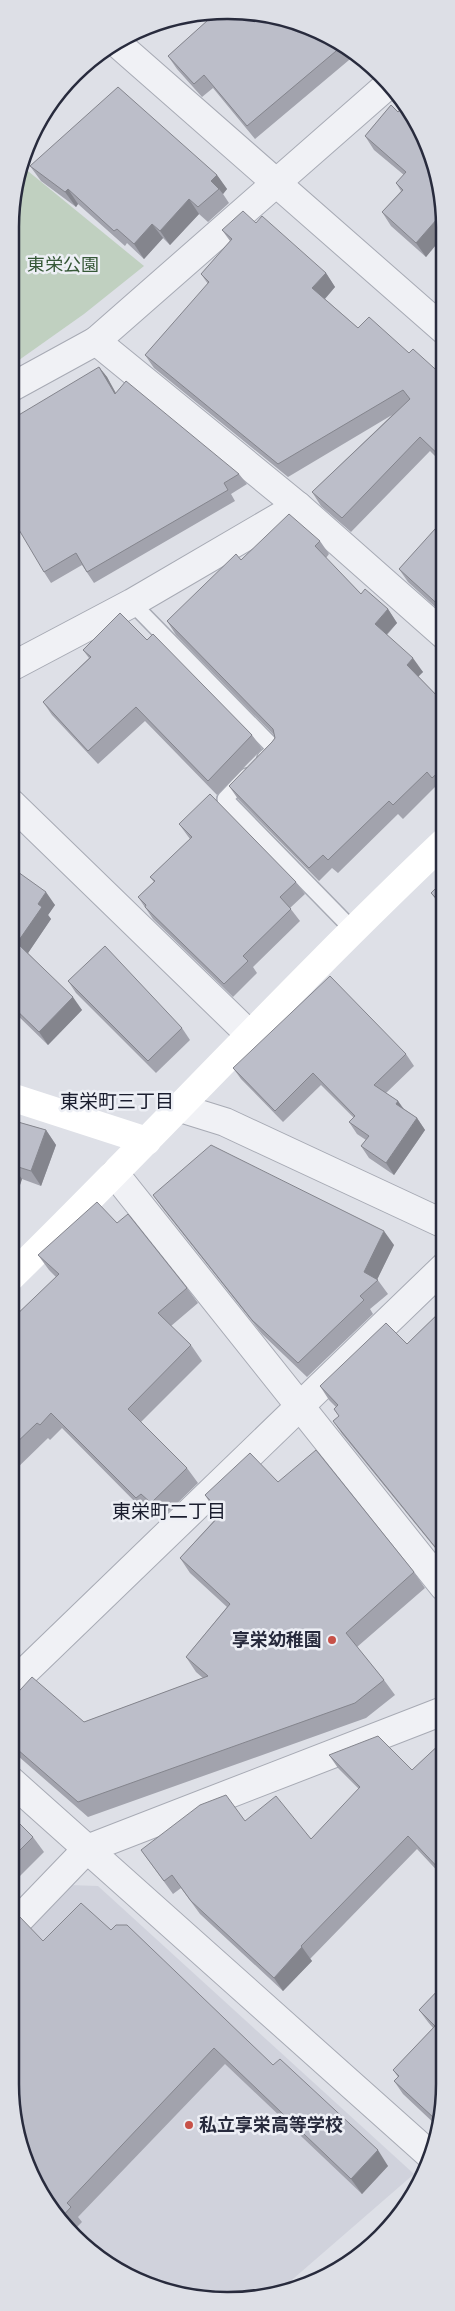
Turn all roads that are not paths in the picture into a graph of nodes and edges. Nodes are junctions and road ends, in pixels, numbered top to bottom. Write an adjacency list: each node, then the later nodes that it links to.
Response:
1 (122, 48): 3 (street)
2 (383, 89): 3 (street)
3 (276, 182): 4 (street); 5 (street)
4 (436, 323)
5 (96, 341): 6 (street); 7 (street)
6 (19, 383)
7 (298, 506): 8 (street); 9 (street)
8 (132, 603): 10 (street); 13 (lane)
9 (436, 628)
10 (19, 663)
11 (19, 811): 14 (street)
12 (436, 850): 13 (street)
13 (352, 929): 14 (street)
14 (249, 1034): 16 (street)
15 (19, 1100): 17 (street)
16 (180, 1108): 17 (street); 19 (street)
17 (147, 1141): 18 (street)
18 (115, 1174): 20 (street); 22 (street)
19 (436, 1220)
20 (19, 1269)
21 (436, 1275): 22 (street)
22 (299, 1405): 23 (street); 24 (street)
23 (436, 1577)
24 (19, 1677)
25 (436, 1714): 27 (street)
26 (19, 1788): 27 (street)
27 (87, 1849): 28 (street); 29 (street)
28 (19, 1920)
29 (425, 2151)

